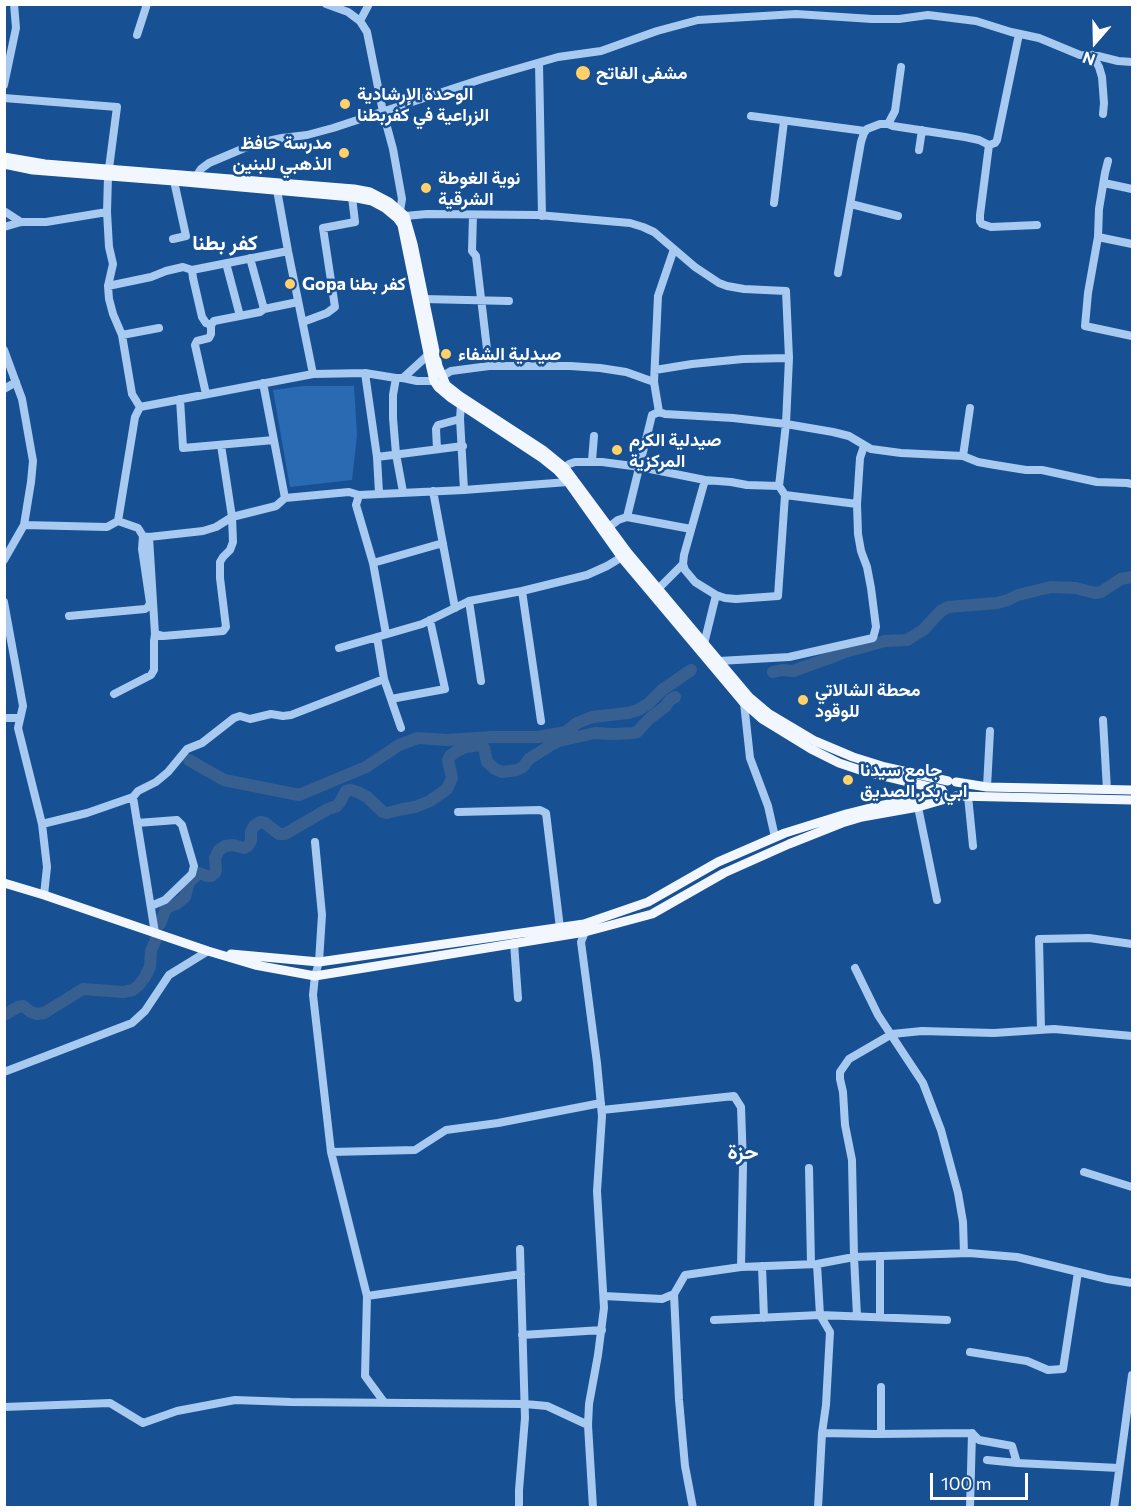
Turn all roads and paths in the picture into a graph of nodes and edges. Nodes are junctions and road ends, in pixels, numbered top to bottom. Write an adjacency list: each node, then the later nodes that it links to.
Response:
1 (14, 4): 12 (street)
2 (147, 4): 6 (street)
3 (326, 4): 5 (street)
4 (369, 4): 5 (street)
5 (360, 21): 14 (street)
6 (137, 34)
7 (1019, 34): 8 (street); 10 (street); 21 (street)
8 (1092, 55): 9 (street); 15 (street)
9 (1132, 62)
10 (539, 63): 14 (street); 39 (street)
11 (901, 67): 18 (street)
12 (5, 81)
13 (4, 98): 26 (street)
14 (383, 112): 27 (street); 37 (street)
15 (1103, 114)
16 (751, 116): 17 (street)
17 (784, 121): 20 (street); 33 (street)
18 (888, 124): 19 (street); 20 (street)
19 (922, 130): 21 (street); 22 (street)
20 (865, 131): 34 (street)
21 (989, 145): 42 (street)
22 (919, 150)
23 (4, 157): 26 (main road)
24 (1108, 161): 29 (street)
25 (4, 164): 26 (main road)
26 (109, 172): 27 (main road); 28 (main road); 36 (street)
27 (197, 175): 37 (main road)
28 (174, 181): 31 (main road); 45 (street)
29 (1104, 183): 30 (street); 44 (street)
30 (1132, 189)
31 (277, 190): 32 (main road); 48 (street)
32 (352, 197): 60 (street); 66 (main road)
33 (774, 203)
34 (851, 204): 40 (street); 52 (street)
35 (4, 211): 41 (street)
36 (107, 212): 41 (street); 53 (street)
37 (402, 213): 38 (street); 54 (main road)
38 (473, 215): 39 (street); 55 (street)
39 (542, 216): 47 (street)
40 (898, 216)
41 (21, 222): 43 (street)
42 (1037, 225)
43 (4, 227)
44 (1098, 237): 46 (street); 64 (street)
45 (173, 239)
46 (1132, 244)
47 (674, 249): 67 (street); 69 (street)
48 (288, 251): 49 (street); 57 (street)
49 (250, 258): 50 (street); 58 (street)
50 (226, 263): 51 (street); 59 (street)
51 (192, 270): 53 (street); 61 (street)
52 (838, 273)
53 (108, 286): 63 (street)
54 (424, 299): 55 (street); 73 (main road)
55 (482, 301): 56 (street); 68 (street)
56 (509, 301)
57 (298, 302): 58 (street); 60 (street)
58 (264, 309): 59 (street)
59 (240, 316): 61 (street)
60 (303, 322): 70 (street)
61 (211, 325): 78 (street)
62 (159, 328): 63 (street)
63 (122, 335): 81 (street)
64 (1132, 336)
65 (4, 350): 74 (street)
66 (429, 355): 72 (street); 73 (main road)
67 (789, 358): 69 (street); 85 (street)
68 (489, 366): 73 (street); 75 (street)
69 (655, 370): 75 (street)
70 (313, 374): 71 (street); 76 (street)
71 (365, 374): 72 (street); 94 (street)
72 (399, 378): 73 (street); 92 (street)
73 (438, 378): 80 (main road); 97 (main road)
74 (16, 382): 77 (street); 113 (street)
75 (654, 382): 83 (street)
76 (263, 383): 78 (street); 87 (street)
77 (4, 389)
78 (206, 394): 79 (street)
79 (180, 399): 81 (street); 88 (street)
80 (461, 404): 84 (street); 98 (main road)
81 (140, 406): 112 (street)
82 (970, 408): 93 (street)
83 (659, 412): 85 (street); 96 (street)
84 (460, 419): 89 (street); 91 (street)
85 (786, 424): 90 (street); 101 (street)
86 (594, 436): 95 (street)
87 (274, 440): 88 (street); 108 (street)
88 (221, 445): 110 (street)
89 (462, 446): 91 (street); 102 (street)
90 (864, 446): 93 (street); 109 (street)
91 (437, 449): 92 (street)
92 (396, 454): 94 (street); 104 (street)
93 (963, 456): 100 (street)
94 (377, 457): 105 (street)
95 (592, 461): 96 (street); 97 (street)
96 (640, 467): 99 (street); 111 (street)
97 (565, 468): 98 (main road)
98 (570, 479): 102 (street); 114 (main road); 118 (main road)
99 (705, 480): 101 (street); 115 (street)
100 (1132, 484)
101 (779, 486): 107 (street)
102 (464, 490): 103 (street)
103 (433, 491): 104 (street); 117 (street)
104 (403, 492): 105 (street)
105 (379, 493): 106 (street)
106 (358, 495): 108 (street); 120 (street)
107 (784, 495): 109 (street); 124 (street)
108 (285, 498): 110 (street)
109 (857, 504): 135 (street)
110 (232, 517): 116 (street); 130 (street)
111 (627, 517): 114 (street); 115 (street)
112 (118, 521): 113 (street); 116 (street)
113 (24, 525): 119 (street)
114 (609, 527): 118 (main road)
115 (691, 529): 121 (street)
116 (146, 537): 128 (street); 130 (street)
117 (443, 543): 120 (street); 127 (street)
118 (625, 555): 122 (main road); 123 (street); 140 (main road)
119 (4, 560)
120 (373, 563): 131 (street)
121 (684, 564): 122 (street); 124 (street)
122 (658, 590): 133 (main road)
123 (522, 591): 125 (street); 144 (street)
124 (716, 595): 133 (street)
125 (469, 601): 127 (street); 137 (street)
126 (4, 602): 142 (street)
127 (455, 608): 129 (street)
128 (69, 616)
129 (430, 620): 131 (street); 139 (street)
130 (155, 634): 138 (street)
131 (386, 634): 132 (street)
132 (376, 637): 134 (street); 136 (street)
133 (704, 644): 135 (main road)
134 (339, 648)
135 (719, 661): 147 (main road)
136 (384, 679): 139 (street); 153 (street)
137 (481, 681)
138 (114, 694)
139 (391, 699): 145 (street)
140 (744, 703): 151 (main road); 159 (street)
141 (4, 718): 142 (street)
142 (20, 718): 158 (street)
143 (1103, 720): 149 (street)
144 (541, 722)
145 (401, 728)
146 (990, 731): 148 (street)
147 (952, 781): 148 (main road); 151 (main road); 151 (main road)
148 (987, 787): 149 (main road)
149 (1107, 790): 150 (main road)
150 (1132, 790)
151 (948, 794): 152 (main road); 155 (main road); 159 (main road)
152 (968, 796): 154 (main road); 161 (street)
153 (133, 797): 157 (street); 158 (street)
154 (1132, 800)
155 (918, 807): 164 (street); 167 (main road)
156 (458, 812): 166 (street)
157 (137, 823): 165 (street); 165 (street)
158 (42, 824): 163 (street)
159 (775, 837): 167 (main road)
160 (315, 842): 174 (street)
161 (973, 846)
162 (4, 883): 163 (main road)
163 (44, 895): 169 (main road)
164 (937, 900)
165 (151, 906): 169 (street)
166 (560, 928): 168 (main road); 174 (main road)
167 (585, 928): 168 (main road); 170 (street)
168 (573, 930): 170 (street); 171 (main road)
169 (155, 933): 173 (main road)
170 (581, 942): 182 (street)
171 (514, 944): 176 (main road); 177 (street)
172 (1132, 944): 178 (street)
173 (208, 951): 174 (main road); 176 (main road); 181 (street)
174 (319, 962): 176 (street)
175 (855, 968): 179 (street)
176 (315, 976): 183 (street)
177 (518, 998)
178 (1041, 1030): 179 (street); 180 (street)
179 (892, 1034): 188 (street); 190 (street)
180 (1132, 1036)
181 (4, 1072)
182 (601, 1107): 183 (street); 193 (street); 199 (street)
183 (331, 1152): 198 (street)
184 (809, 1168): 191 (street)
185 (1084, 1172): 186 (street)
186 (1132, 1187)
187 (520, 1249): 195 (street)
188 (964, 1253): 189 (street); 194 (street)
189 (880, 1256): 190 (street); 202 (street)
190 (854, 1257): 191 (street); 201 (street)
191 (814, 1264): 192 (street); 200 (street)
192 (762, 1266): 193 (street); 203 (street)
193 (741, 1267): 197 (street)
194 (1078, 1272): 196 (street); 208 (street)
195 (521, 1274): 198 (street); 207 (street)
196 (1132, 1283)
197 (674, 1294): 199 (street); 223 (street)
198 (367, 1296): 211 (street)
199 (604, 1296): 206 (street)
200 (820, 1315): 201 (street); 203 (street); 216 (street)
201 (857, 1316): 202 (street)
202 (880, 1317): 205 (street)
203 (764, 1318): 204 (street)
204 (714, 1320)
205 (947, 1320)
206 (602, 1330): 207 (street); 214 (street)
207 (522, 1335): 212 (street)
208 (970, 1352)
209 (1132, 1375): 220 (street)
210 (880, 1387): 217 (street)
211 (384, 1402): 212 (street); 213 (street)
212 (525, 1404): 214 (street); 221 (street)
213 (4, 1407)
214 (588, 1425): 222 (street)
215 (972, 1432): 217 (street); 219 (street); 225 (street)
216 (822, 1433): 217 (street); 224 (street)
217 (881, 1434)
218 (987, 1460): 219 (street)
219 (1017, 1463): 220 (street)
220 (1119, 1468): 226 (street)
221 (519, 1508)
222 (593, 1508)
223 (693, 1508)
224 (818, 1508)
225 (970, 1508)
226 (1114, 1508)

